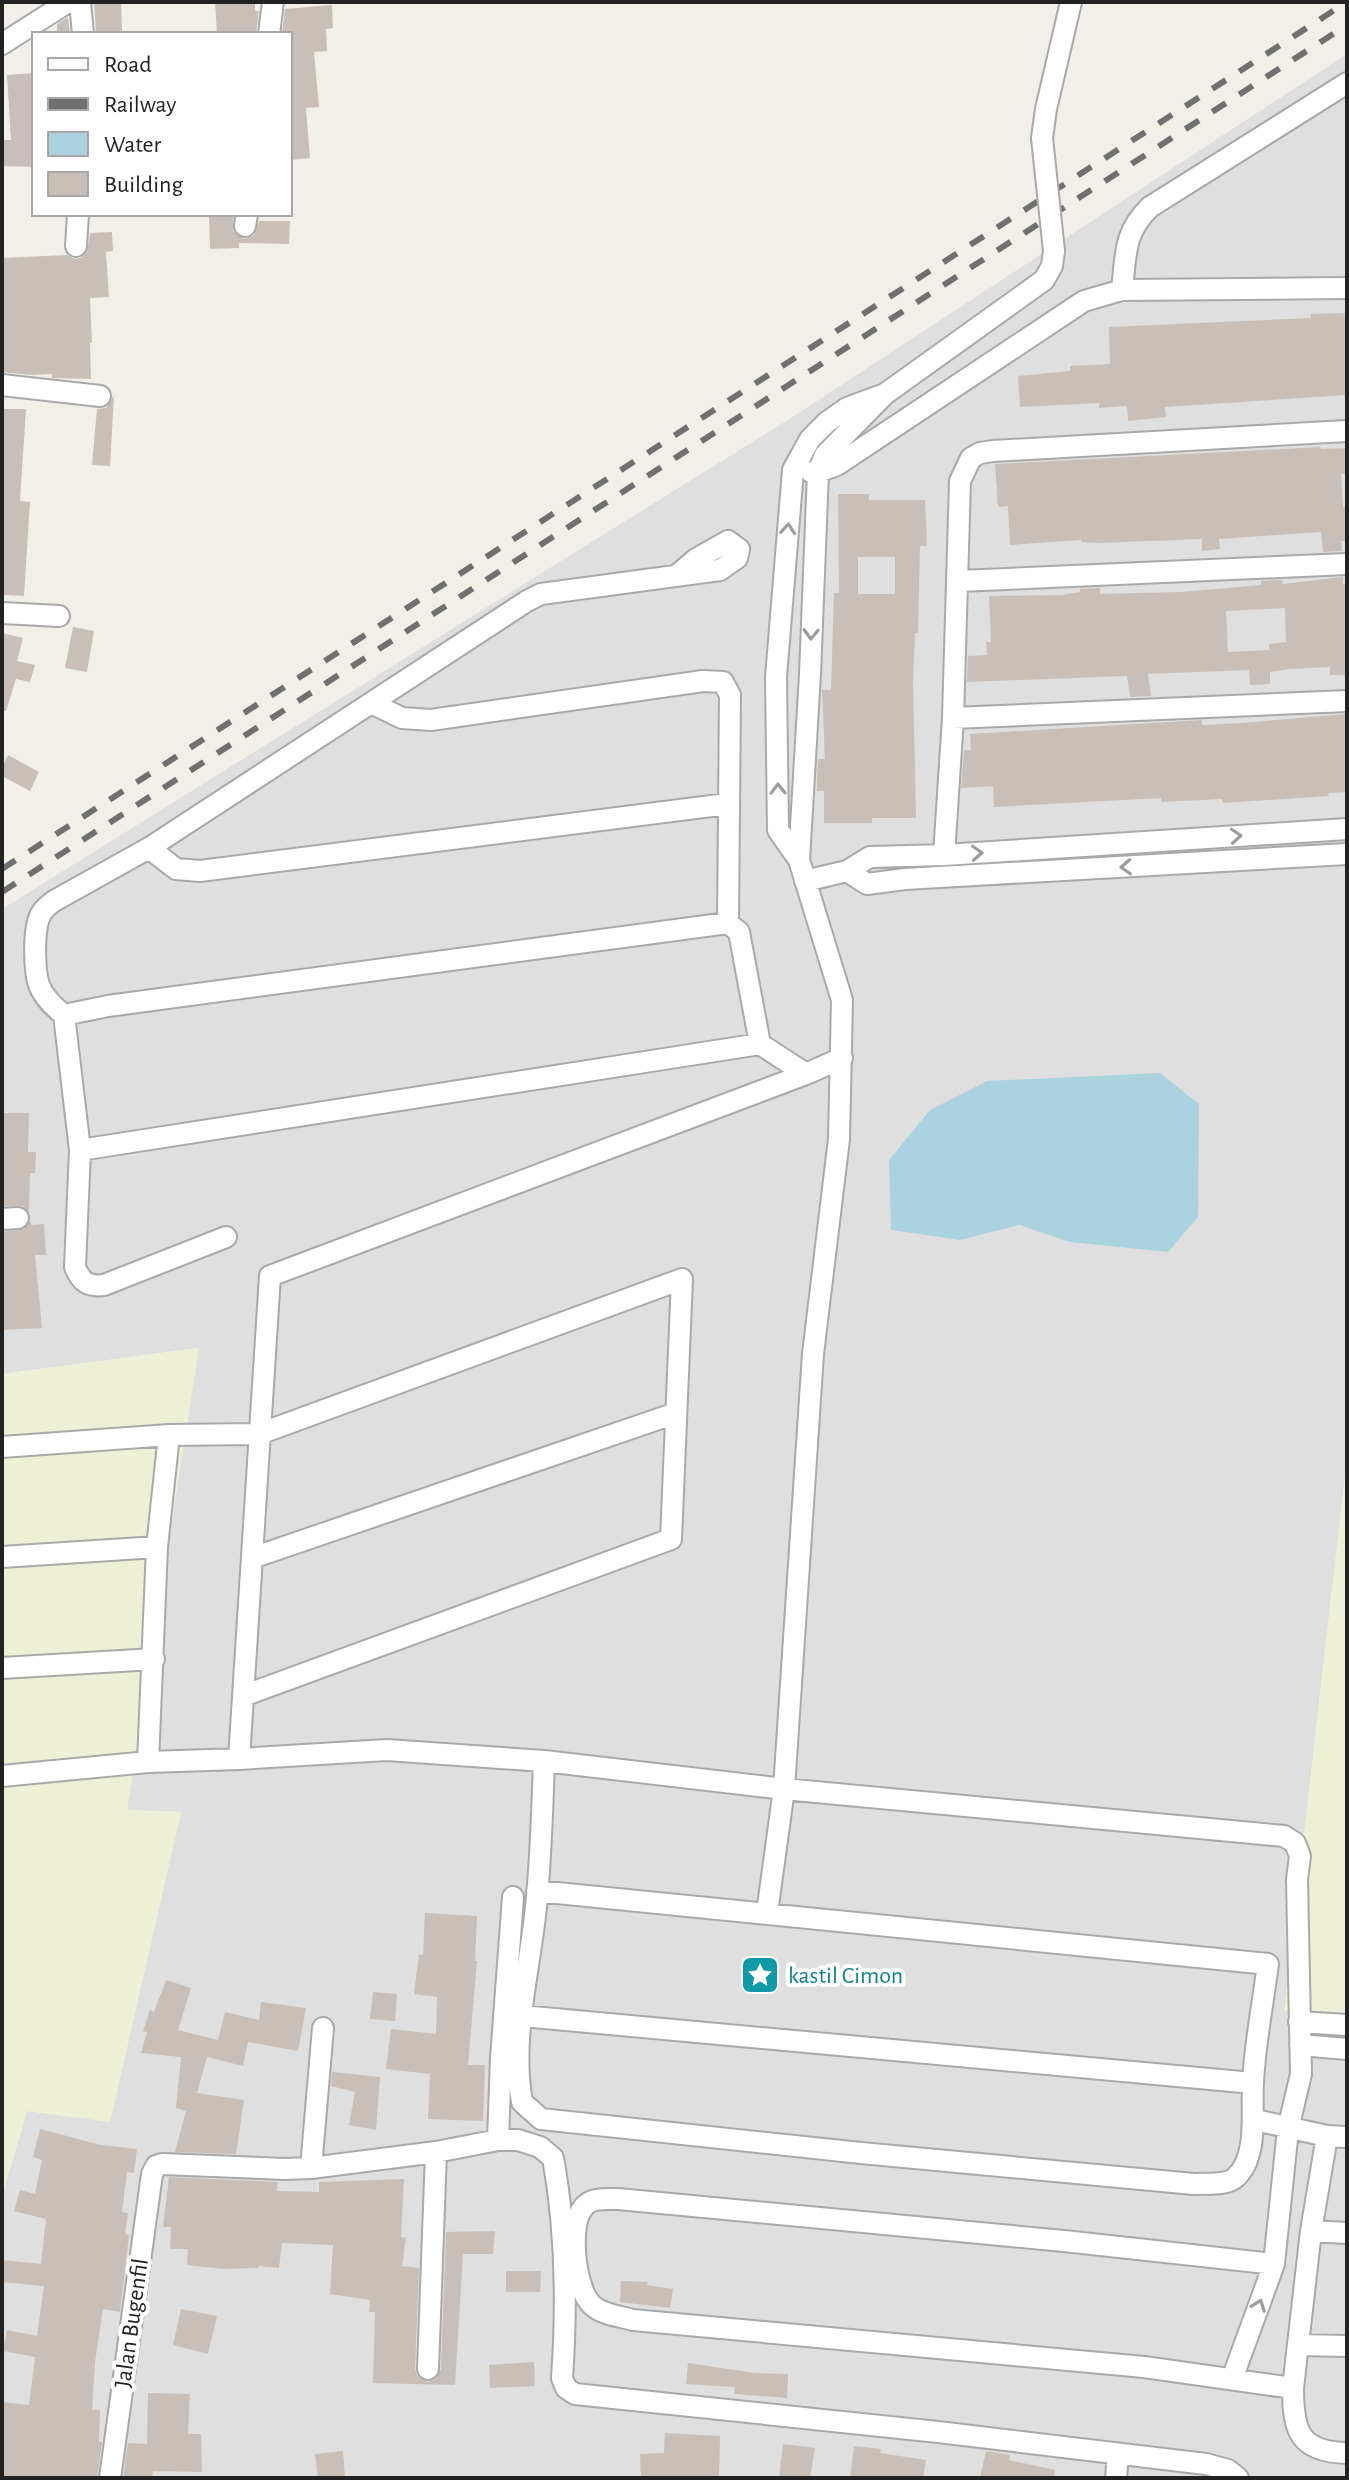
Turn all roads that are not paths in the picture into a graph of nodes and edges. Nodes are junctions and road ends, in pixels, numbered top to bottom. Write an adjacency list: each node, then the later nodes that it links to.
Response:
1 (68, 2): 7 (street)
2 (80, 2): 5 (street)
3 (273, 2): 6 (street)
4 (1071, 2): 14 (street, bridge)
5 (83, 32)
6 (269, 32)
7 (2, 44)
8 (1347, 83): 12 (street)
9 (78, 216): 10 (street)
10 (76, 246)
11 (1347, 288): 12 (street)
12 (1122, 290): 18 (street)
13 (2, 385): 15 (street)
14 (885, 394): 17 (street); 18 (street)
15 (100, 396)
16 (1347, 431): 21 (street)
17 (793, 470): 18 (street); 25 (street, one-way to 17)
18 (818, 472): 24 (street, one-way to 24)
19 (1347, 564): 21 (street)
20 (676, 576): 27 (street)
21 (959, 581): 28 (street)
22 (2, 613): 23 (street)
23 (59, 616)
24 (810, 674): 25 (street); 35 (street)
25 (776, 677): 35 (street, one-way to 25)
26 (1347, 701): 28 (street)
27 (371, 703): 29 (street); 32 (street)
28 (953, 718): 34 (street)
29 (727, 804): 32 (street); 39 (street)
30 (1347, 829): 31 (street, one-way to 30)
31 (1073, 847): 34 (street, one-way to 31); 36 (street)
32 (149, 848): 40 (street)
33 (1347, 854): 36 (street, one-way to 36)
34 (944, 855): 37 (street)
35 (799, 860): 38 (street)
36 (1071, 870): 37 (street)
37 (847, 871): 38 (street)
38 (805, 881): 42 (street)
39 (728, 923): 40 (street); 41 (street)
40 (64, 1015): 44 (street)
41 (760, 1044): 43 (street); 44 (street)
42 (842, 1058): 43 (street); 60 (street)
43 (806, 1074): 47 (street)
44 (80, 1150): 45 (street)
45 (226, 1237)
46 (676, 1413): 47 (street); 52 (street); 55 (street)
47 (259, 1434): 48 (street); 52 (street)
48 (169, 1435): 49 (street); 50 (street)
49 (2, 1447)
50 (157, 1547): 51 (street); 53 (street)
51 (2, 1557)
52 (252, 1558): 55 (street)
53 (154, 1659): 54 (street); 58 (street)
54 (2, 1668)
55 (243, 1696): 56 (street)
56 (239, 1759): 57 (street); 58 (street)
57 (544, 1761): 60 (street); 61 (street)
58 (148, 1762): 59 (street)
59 (2, 1776)
60 (784, 1789): 63 (street); 65 (street)
61 (537, 1891): 63 (street); 64 (street)
62 (513, 1897): 74 (street)
63 (767, 1913): 70 (street)
64 (522, 2016): 70 (street); 71 (street)
65 (1299, 2022): 66 (street); 68 (street)
66 (1347, 2025)
67 (323, 2028): 76 (street)
68 (1300, 2045): 69 (street); 72 (street)
69 (1347, 2049)
70 (1253, 2083): 71 (street)
71 (1255, 2120): 72 (street)
72 (1288, 2129): 73 (street); 79 (street)
73 (1337, 2136): 77 (street)
74 (498, 2140): 75 (street); 86 (street)
75 (436, 2152): 76 (street); 82 (street)
76 (311, 2168): 87 (street, Jalan Bugenfil)
77 (1311, 2231): 78 (street); 80 (street)
78 (1347, 2233)
79 (1274, 2264): 83 (street, one-way to 79); 83 (street)
80 (1298, 2345): 81 (street); 84 (street)
81 (1347, 2346)
82 (428, 2369)
83 (1232, 2379): 84 (street)
84 (1293, 2388): 85 (street)
85 (1347, 2453)
86 (1118, 2454): 88 (street); 89 (street)
87 (110, 2478)
88 (1116, 2478)
89 (1238, 2478)

